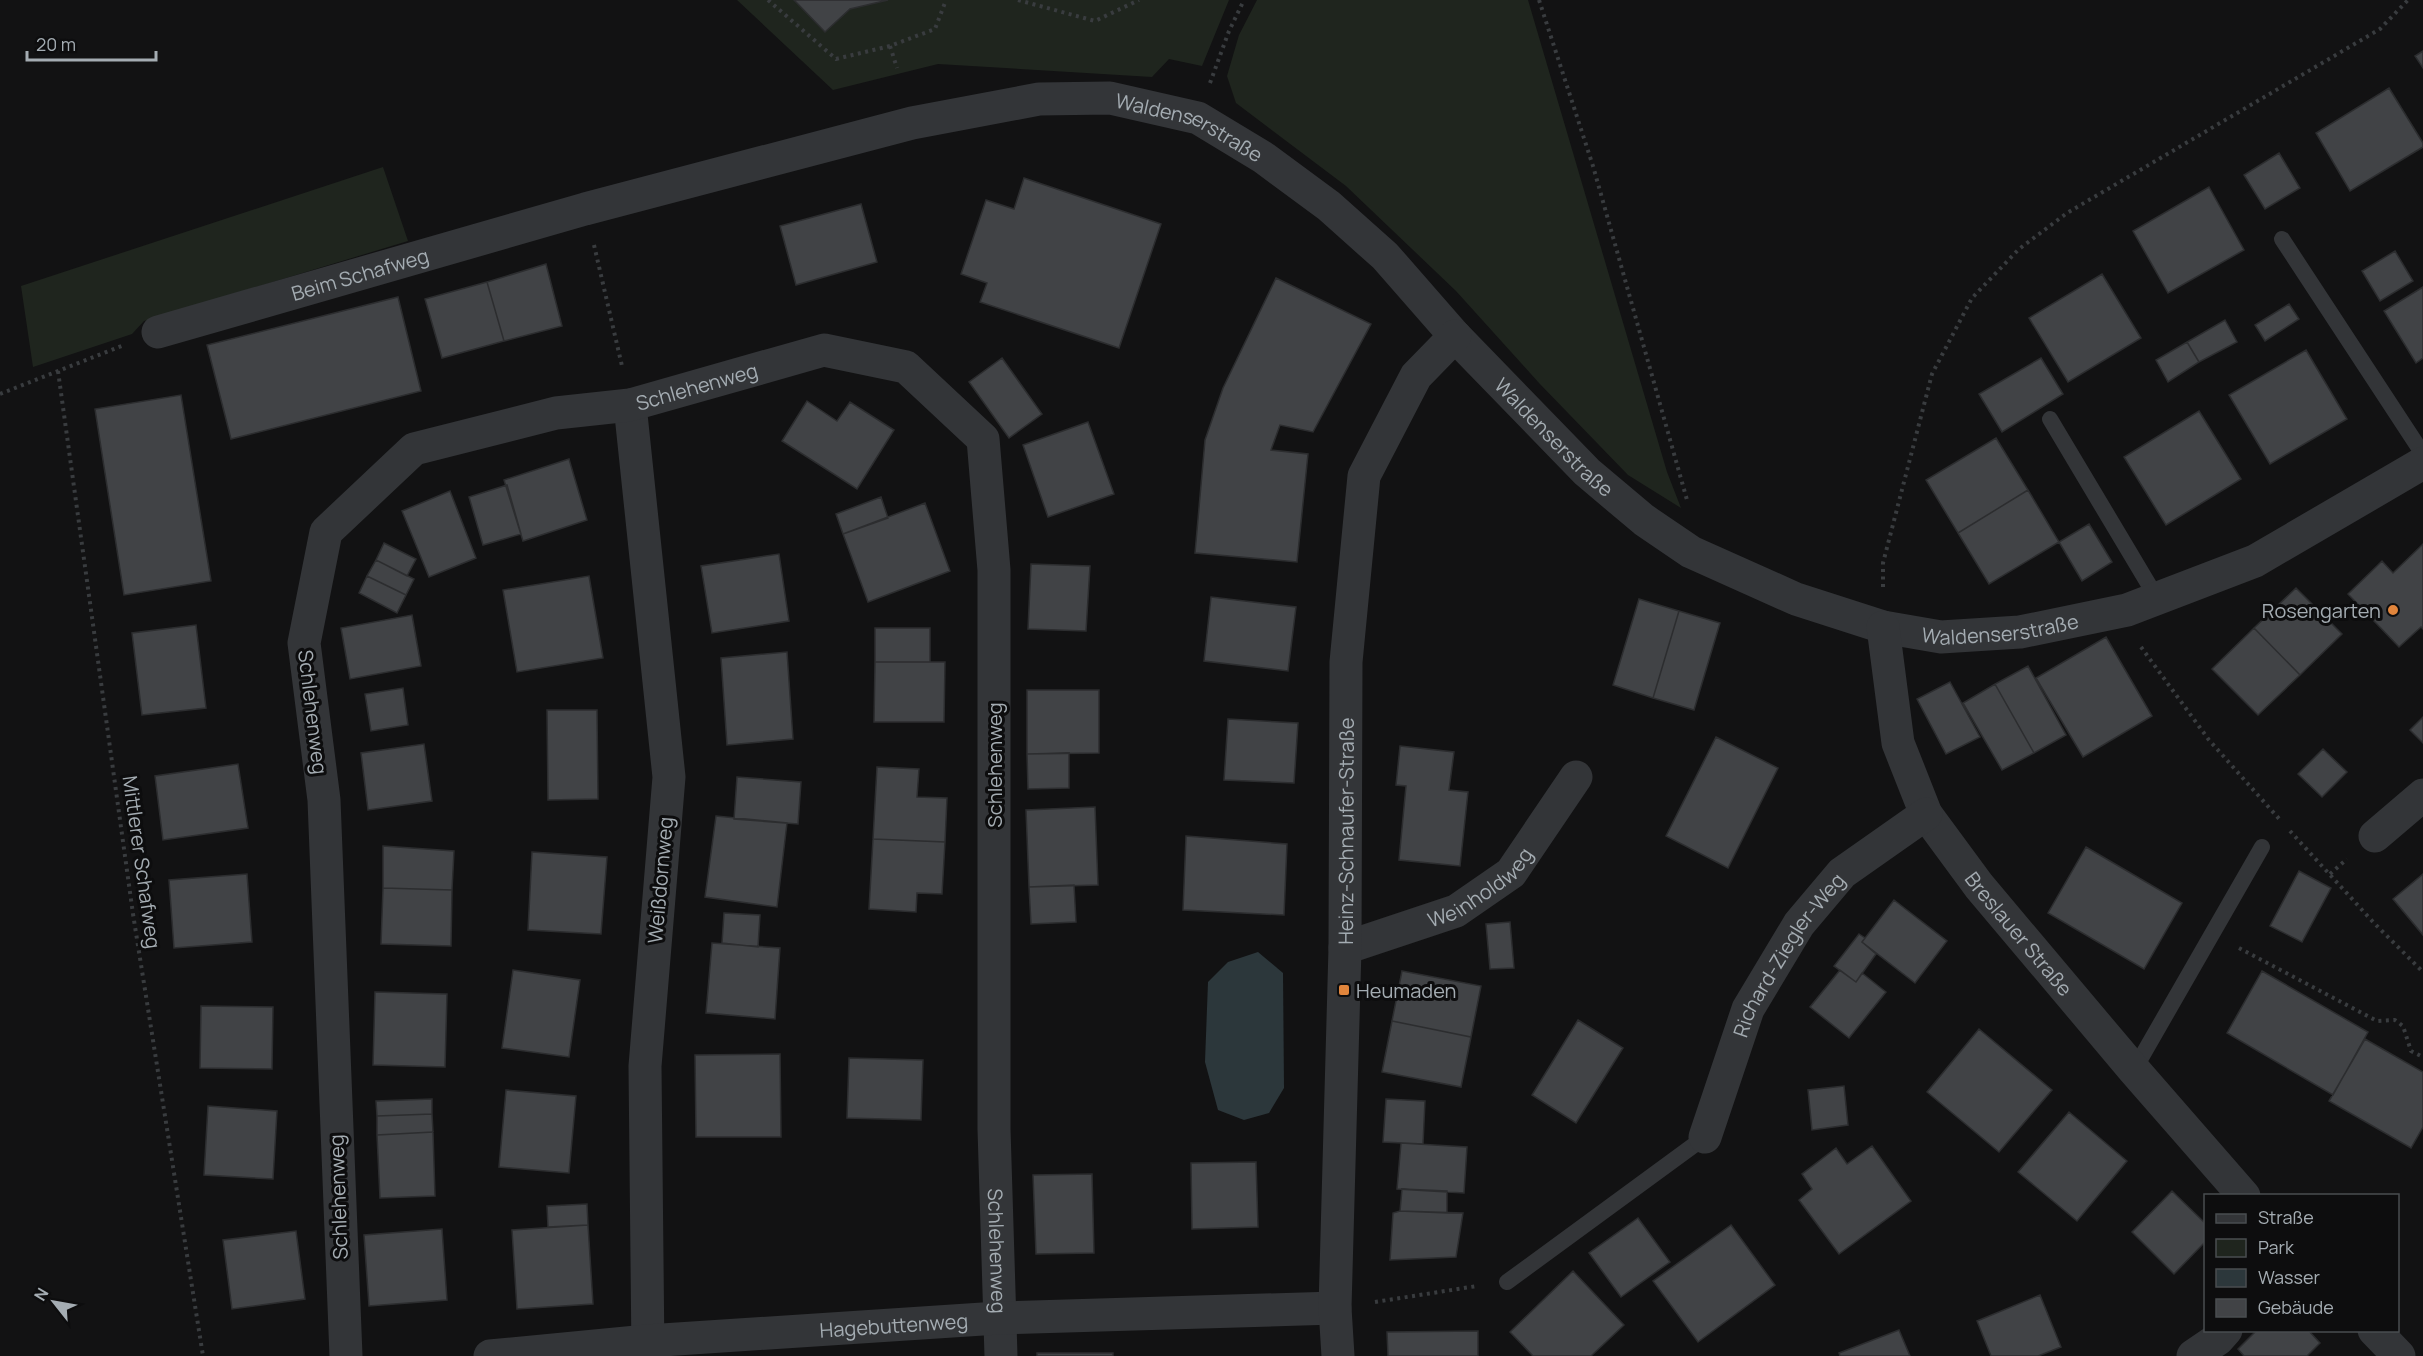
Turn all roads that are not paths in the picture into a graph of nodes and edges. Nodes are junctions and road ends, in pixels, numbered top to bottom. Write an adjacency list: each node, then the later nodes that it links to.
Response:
1 (726, 173): 3 (street, Beim Schafweg); 4 (street, Waldenserstraße)
2 (2282, 239): 7 (lane)
3 (158, 332)
4 (1455, 336): 10 (street, Waldenserstraße); 16 (street, Heinz-Schnaufer-Straße)
5 (630, 405): 22 (street, Schlehenweg); 25 (street, Weißdornweg); 26 (street, Schlehenweg)
6 (2050, 419): 9 (lane)
7 (2423, 454)
8 (2423, 463): 9 (street, Waldenserstraße)
9 (2158, 600): 10 (street, Waldenserstraße)
10 (1883, 627): 13 (street, Breslauer Straße)
11 (1576, 777): 16 (street, Weinholdweg)
12 (2423, 795): 14 (street)
13 (1926, 814): 17 (street, Breslauer Straße); 18 (street, Richard-Ziegler-Weg)
14 (2375, 836)
15 (2262, 847): 17 (lane)
16 (1345, 948): 21 (street, Heinz-Schnaufer-Straße)
17 (2134, 1070): 19 (street, Breslauer Straße)
18 (1705, 1137): 20 (lane)
19 (2242, 1194)
20 (1507, 1282)
21 (1335, 1308): 22 (street, Hagebuttenweg); 29 (street, Heinz-Schnaufer-Straße)
22 (998, 1318): 25 (street, Hagebuttenweg); 28 (street, Schlehenweg)
23 (2224, 1332): 30 (street)
24 (2376, 1332): 31 (street)
25 (648, 1349): 27 (street, Hagebuttenweg)
26 (345, 1356)
27 (490, 1356)
28 (1001, 1356)
29 (1338, 1356)
30 (2193, 1356)
31 (2399, 1356)

